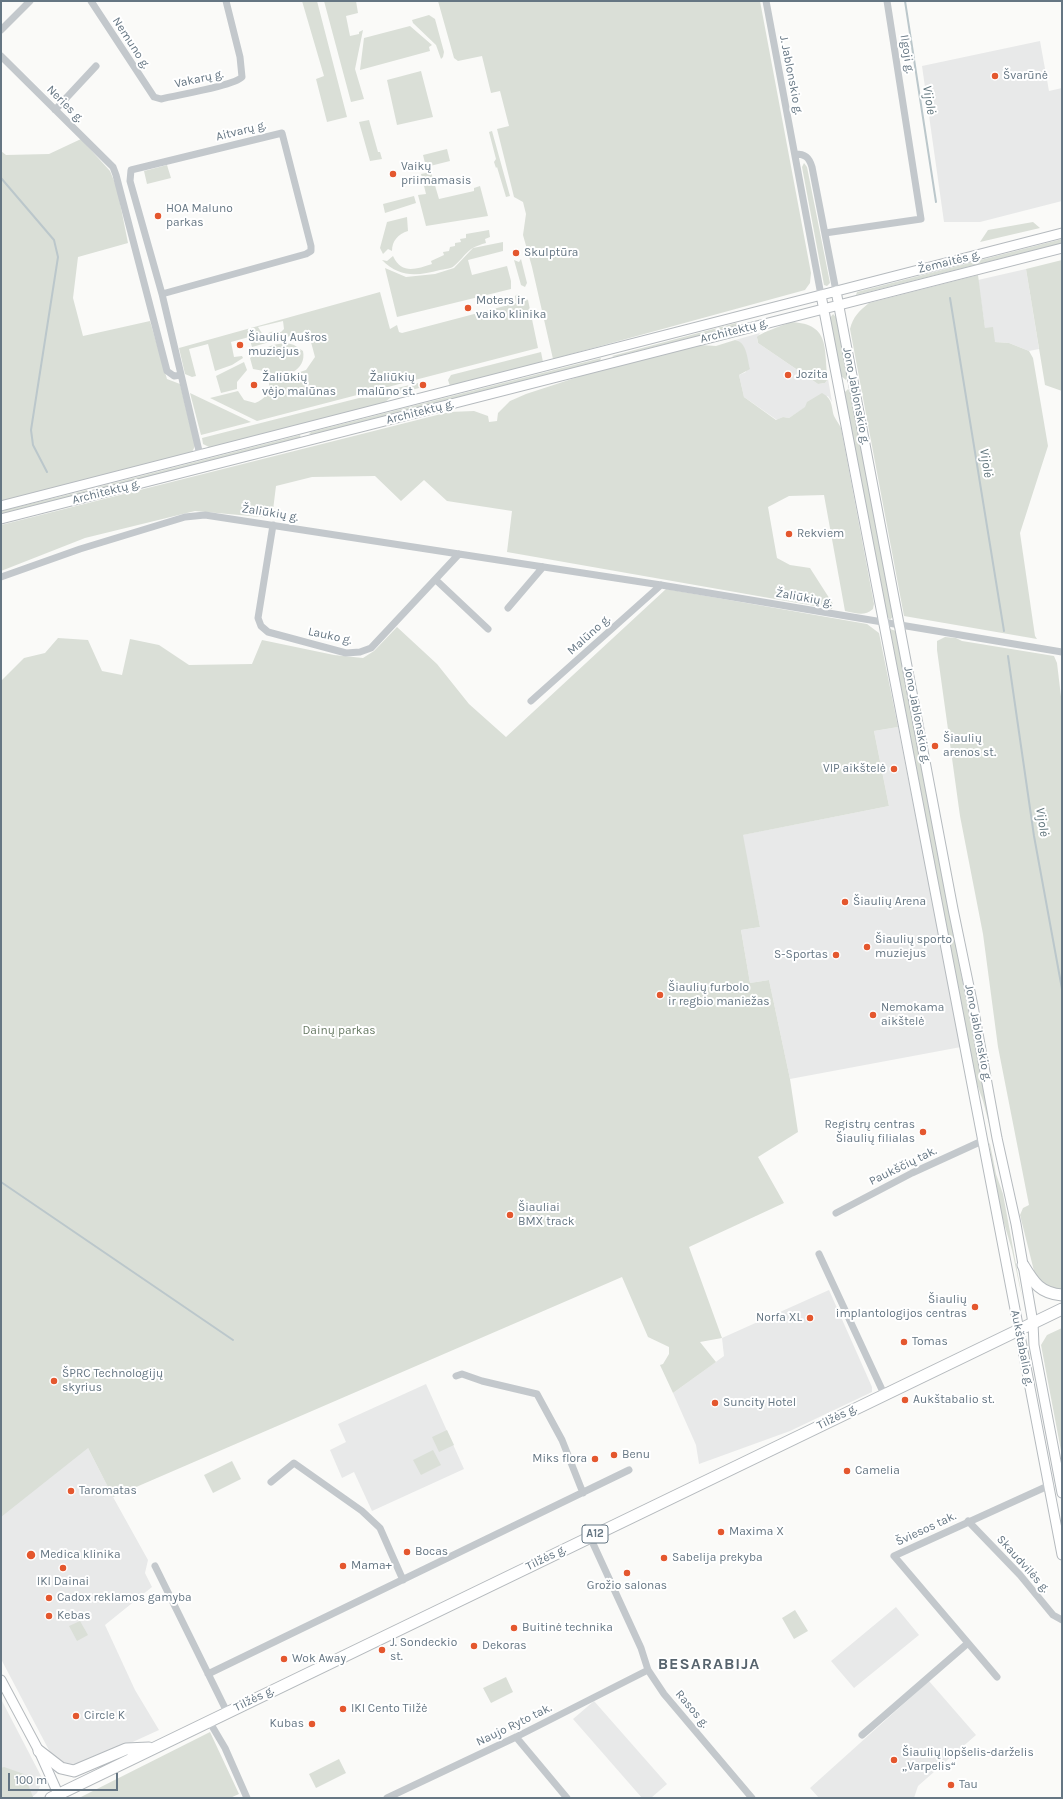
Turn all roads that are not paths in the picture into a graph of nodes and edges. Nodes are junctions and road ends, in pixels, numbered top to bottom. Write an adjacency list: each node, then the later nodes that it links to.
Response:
1 (30, 1): 6 (street)
2 (91, 1): 9 (street, Nemuno g.)
3 (226, 1): 9 (street, Vakarų g.)
4 (766, 1): 11 (street, J. Jablonskio g.)
5 (887, 1): 12 (street, Ilgoji g.)
6 (1, 30)
7 (1, 56): 10 (street, Neries g.)
8 (96, 66): 10 (street)
9 (154, 97)
10 (56, 110): 24 (street, Neries g.)
11 (795, 154): 12 (street); 17 (street, J. Jablonskio g.)
12 (825, 233): 15 (street)
13 (1062, 233): 15 (main road, Žemaitės g.)
14 (1062, 248): 18 (main road, Žemaitės g.)
15 (836, 291): 17 (main road, Architektų g.); 18 (main road, Jono Jablonskio g.)
16 (162, 294): 16 (street, Aitvarų g.); 24 (street, Aitvarų g.)
17 (821, 295): 19 (main road, Jono Jablonskio g.); 20 (main road, Architektų g.)
18 (839, 306): 19 (main road, Architektų g.); 40 (main road, Jono Jablonskio g.)
19 (824, 309): 21 (main road, Architektų g.); 39 (main road, Jono Jablonskio g.)
20 (740, 317): 21 (main road); 22 (main road, Architektų g.)
21 (743, 329): 23 (main road, Architektų g.)
22 (605, 351): 23 (main road); 25 (main road, Architektų g.)
23 (609, 364): 26 (main road, Architektų g.)
24 (181, 374): 27 (street, Aitvarų g.)
25 (304, 429): 26 (main road); 27 (main road, Architektų g.)
26 (307, 441): 29 (main road, Architektų g.)
27 (200, 455): 28 (main road, Architektų g.)
28 (92, 483): 29 (main road); 30 (main road, Architektų g.)
29 (95, 495): 31 (main road, Architektų g.)
30 (1, 506)
31 (1, 519)
32 (273, 525): 33 (street, Žaliūkių g.); 35 (street, Žaliūkių g.); 36 (street, Lauko g.)
33 (459, 554): 34 (street, Žaliūkių g.); 36 (street, Lauko g.)
34 (543, 567): 37 (street, Žaliūkių g.); 38 (street)
35 (1, 576)
36 (436, 580): 41 (street)
37 (661, 585): 39 (street, Žaliūkių g.); 43 (street, Malūno g.)
38 (508, 608)
39 (883, 623): 40 (street, Žaliūkių g.); 45 (main road, Jono Jablonskio g.)
40 (900, 626): 42 (street, Žaliūkių g.); 44 (main road, Jono Jablonskio g.)
41 (488, 629)
42 (1062, 652)
43 (530, 701)
44 (997, 1138): 45 (main road); 48 (main road, Aukštabalio g.)
45 (982, 1141): 46 (street, Paukščių tak.); 52 (main road, Aukštabalio g.)
46 (836, 1213)
47 (819, 1254): 54 (street)
48 (1023, 1265): 49 (highway); 51 (main road, Aukštabalio g.)
49 (1062, 1295)
50 (1062, 1309): 51 (highway, Tilžės g. / A12)
51 (1033, 1323): 52 (highway, Tilžės g. / A12); 59 (main road, Aukštabalio g.)
52 (1019, 1330): 54 (highway, Tilžės g. / A12); 57 (main road, Aukštabalio g.)
53 (456, 1376): 58 (street)
54 (884, 1394): 61 (highway, Tilžės g. / A12)
55 (629, 1470): 58 (street)
56 (271, 1482): 64 (street)
57 (1050, 1485): 60 (street, Šviesos tak.); 62 (main road, Aukštabalio g.)
58 (583, 1493): 64 (street)
59 (1062, 1493)
60 (968, 1521): 65 (street, Skaudvilės g.); 66 (street, Šviesos tak.)
61 (590, 1537): 67 (street, Rasos g.); 71 (highway, Tilžės g. / A12)
62 (1062, 1555)
63 (155, 1566): 68 (street)
64 (403, 1580): 68 (street)
65 (1062, 1620)
66 (968, 1643): 69 (street, Šviesos tak.); 73 (street)
67 (648, 1670): 74 (street, Naujo Ryto tak.); 81 (street, Rasos g.)
68 (208, 1674): 71 (street)
69 (997, 1676)
70 (1, 1680): 76 (main road)
71 (227, 1712): 72 (highway, Tilžės g. / A12)
72 (209, 1721): 75 (highway, Tilžės g. / A12); 78 (street)
73 (862, 1735)
74 (516, 1737): 79 (street, Naujo Ryto tak.); 80 (street)
75 (152, 1748): 76 (highway); 77 (highway, Tilžės g. / A12)
76 (39, 1751): 77 (main road)
77 (56, 1797)
78 (247, 1798)
79 (387, 1798)
80 (567, 1798)
81 (752, 1798)

